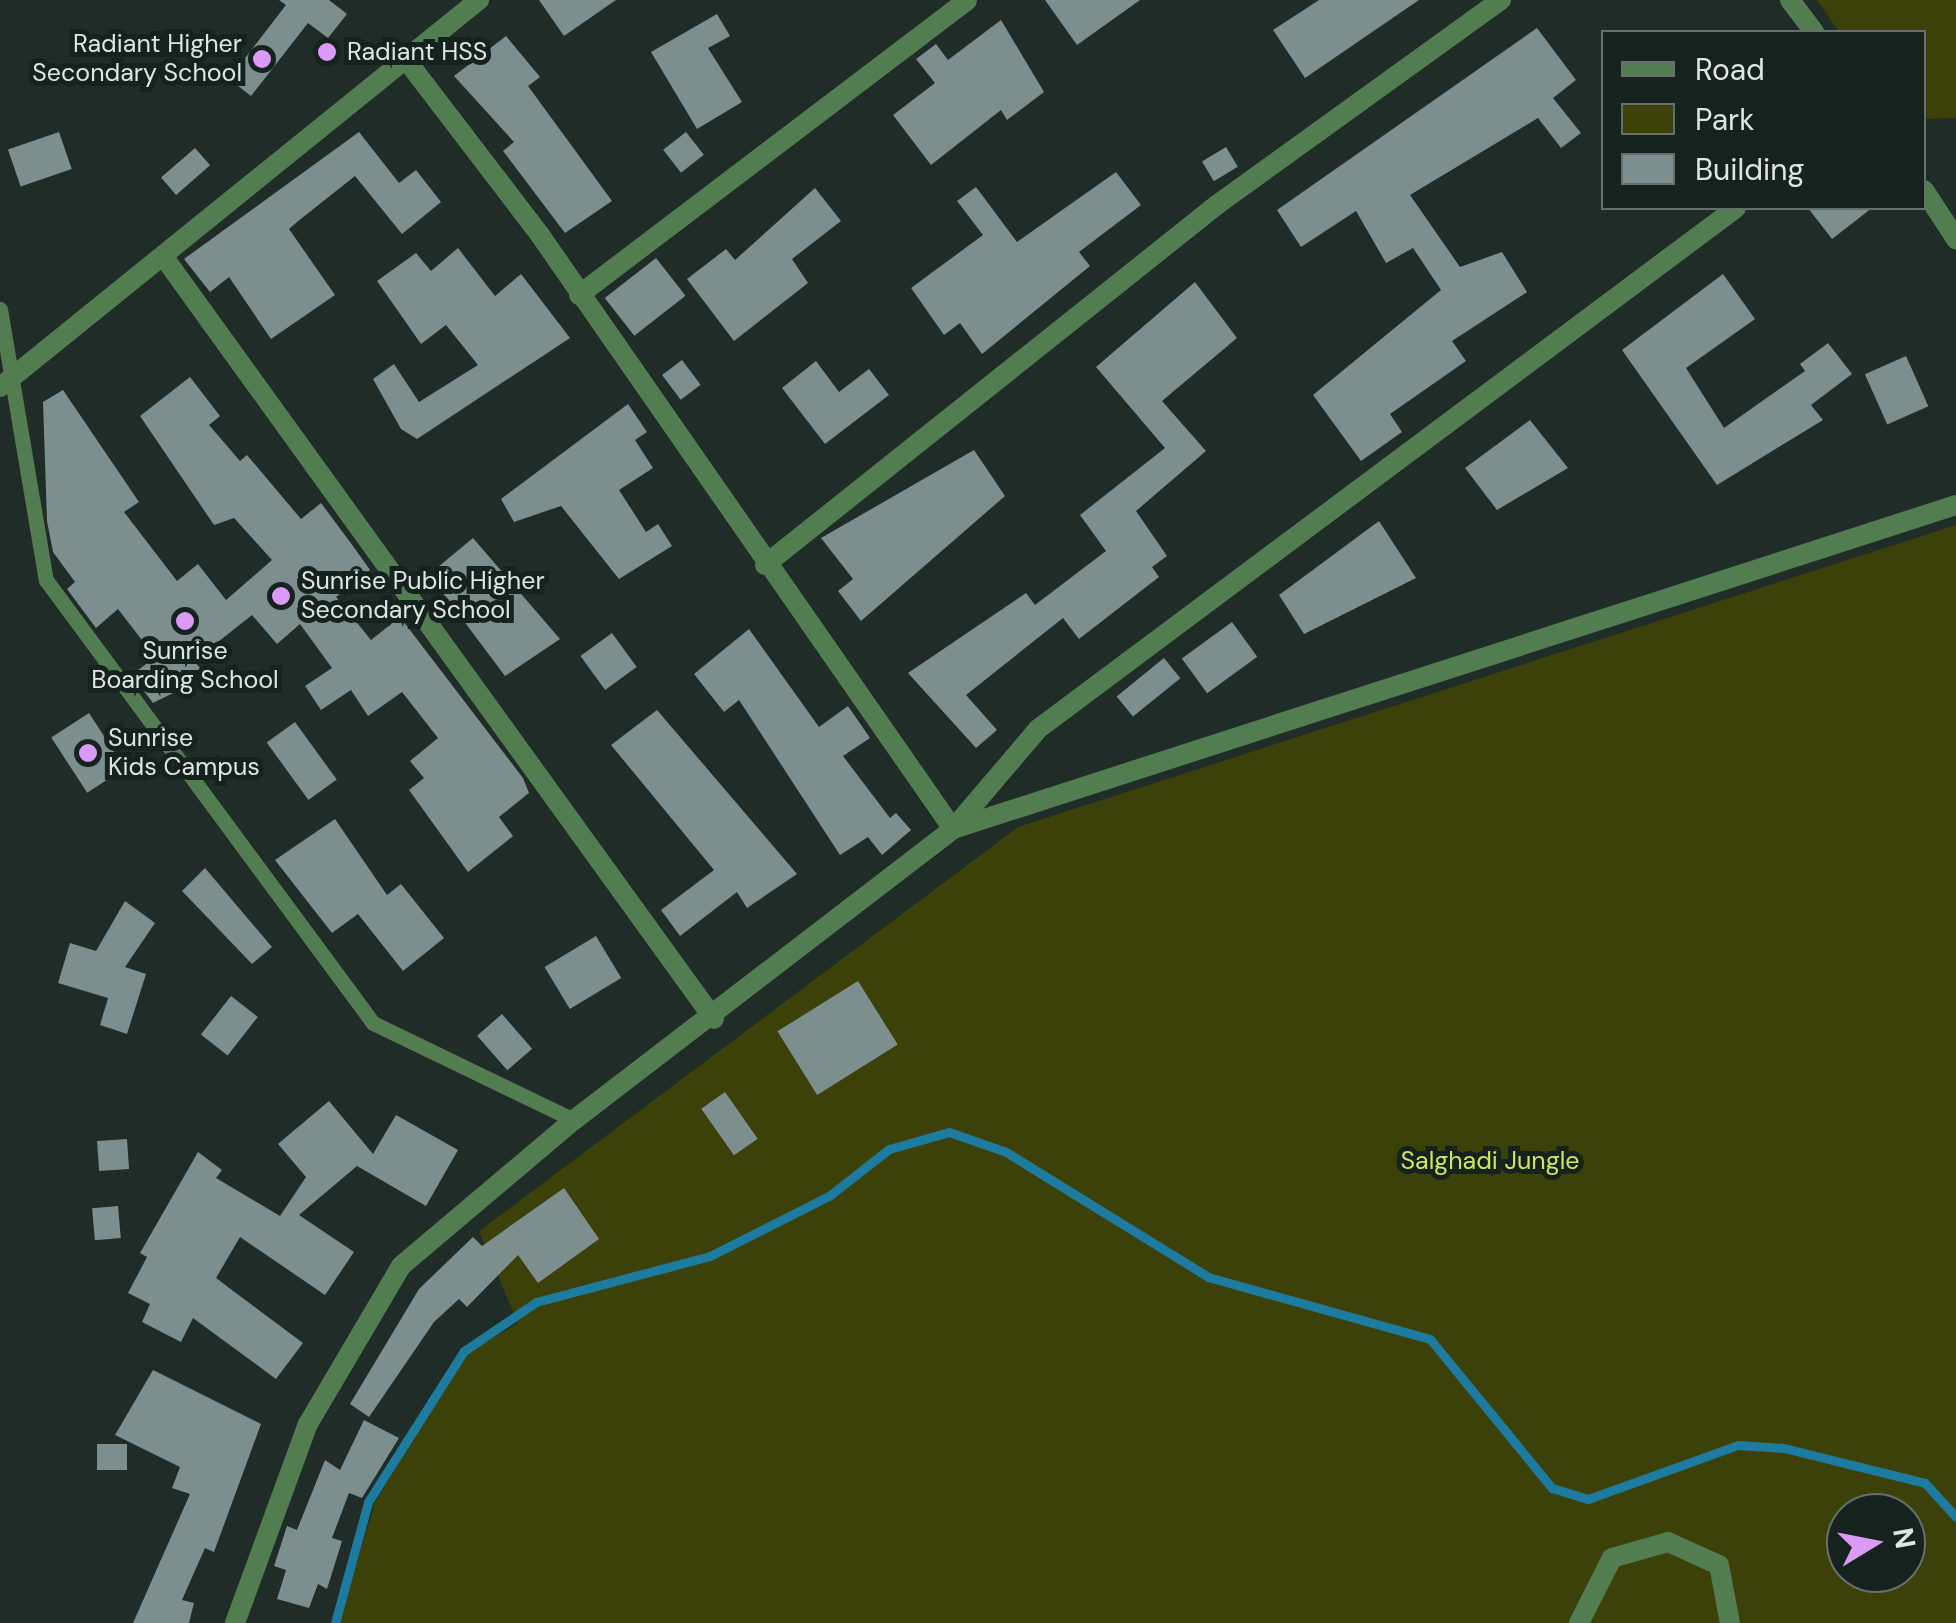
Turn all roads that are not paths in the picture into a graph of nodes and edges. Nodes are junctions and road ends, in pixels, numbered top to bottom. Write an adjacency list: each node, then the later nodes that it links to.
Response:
1 (479, 0): 6 (street)
2 (968, 0): 11 (street)
3 (1501, 0): 15 (street)
4 (1790, 0): 5 (street)
5 (1812, 30)
6 (404, 57): 10 (street); 11 (street)
7 (1926, 193): 9 (street)
8 (1733, 210): 16 (street)
9 (1956, 238)
10 (163, 256): 13 (street); 17 (street)
11 (579, 295): 15 (street)
12 (0, 308): 13 (lane)
13 (7, 383): 18 (lane)
14 (1956, 506): 16 (street)
15 (765, 565): 16 (street)
16 (953, 829): 17 (street)
17 (714, 1020): 18 (street)
18 (574, 1120): 19 (street)
19 (235, 1623)
20 (1579, 1623): 21 (street)
21 (1730, 1623)

